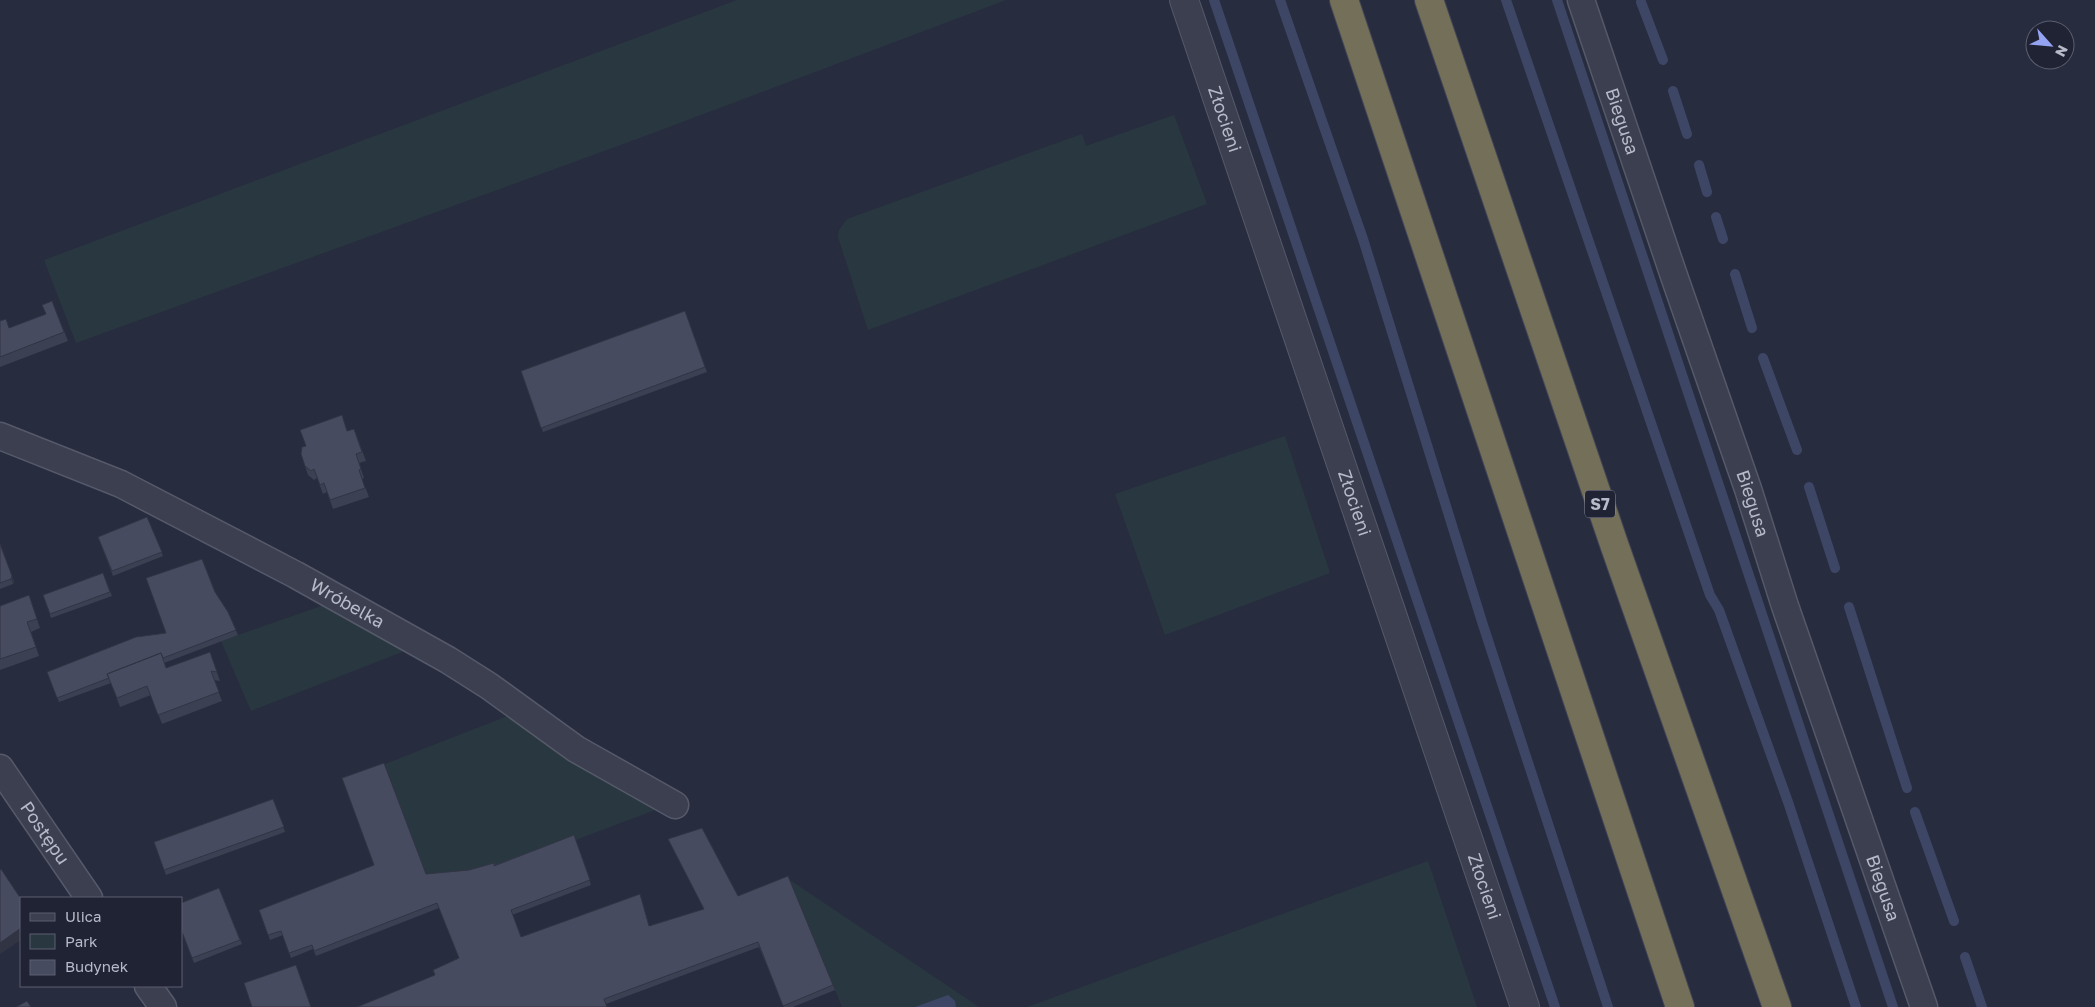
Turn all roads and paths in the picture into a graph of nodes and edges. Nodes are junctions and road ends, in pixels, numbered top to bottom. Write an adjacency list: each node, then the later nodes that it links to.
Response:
1 (1184, 0): 11 (street, Złocieni)
2 (1344, 0): 12 (highway)
3 (1429, 0): 13 (highway, S7)
4 (1581, 0): 14 (street, Biegusa)
5 (0, 436): 7 (street, Wróbelka)
6 (0, 768): 8 (street, Postępu)
7 (675, 804)
8 (87, 897)
9 (149, 987): 10 (street)
10 (163, 1007)
11 (1525, 1007)
12 (1680, 1007)
13 (1777, 1007)
14 (1924, 1007)

